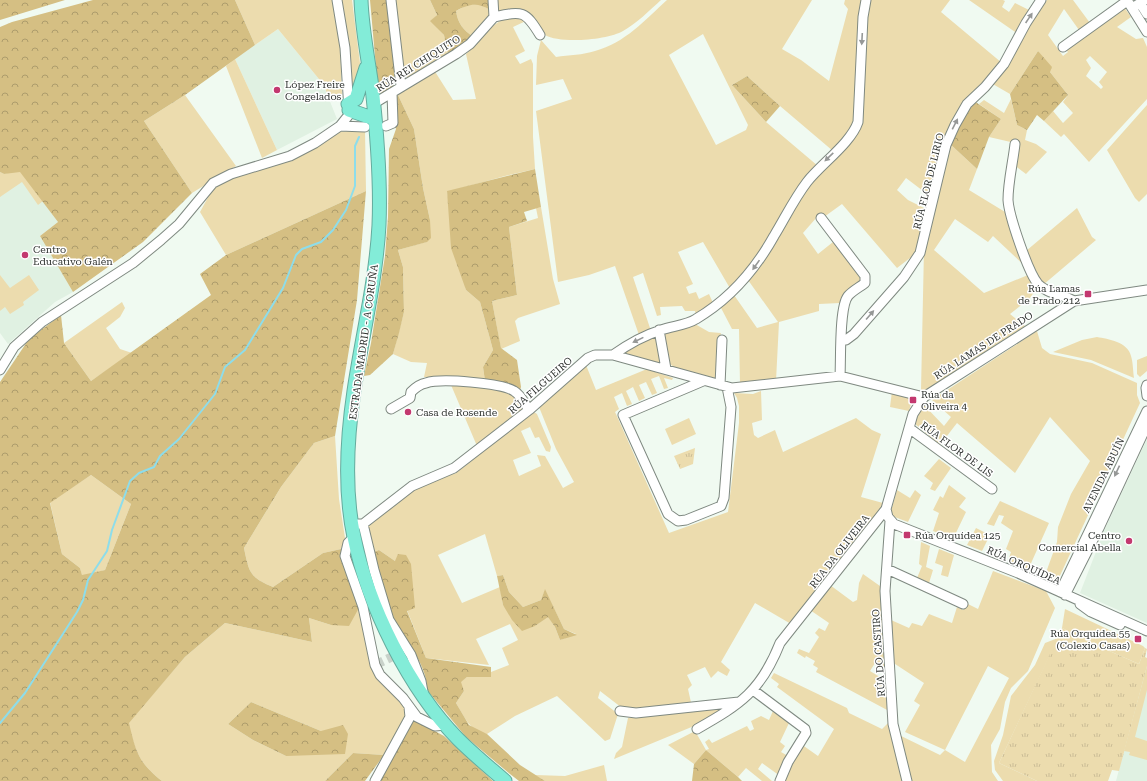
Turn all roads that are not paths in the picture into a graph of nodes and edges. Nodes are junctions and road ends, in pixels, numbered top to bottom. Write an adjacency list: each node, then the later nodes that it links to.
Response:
1 (336, 0): 17 (street)
2 (362, 0): 13 (highway, ESTRADA MADRID - A CORUÑA)
3 (390, 0): 14 (street)
4 (492, 0): 9 (street)
5 (866, 0): 25 (street, one-way to 25)
6 (1041, 0): 27 (street, RÚA FLOR DE LIRIO, one-way to 6)
7 (1134, 2): 8 (street); 10 (street); 12 (street)
8 (1147, 14)
9 (494, 17): 11 (street); 14 (street, RÚA REI CHIQUITO)
10 (1147, 32)
11 (540, 35)
12 (1063, 47)
13 (368, 60): 16 (highway, ESTRADA MADRID - A CORUÑA); 17 (highway)
14 (401, 86): 15 (street, RÚA REI CHIQUITO)
15 (392, 93): 16 (street, RÚA REI CHIQUITO); 20 (street)
16 (373, 104): 18 (highway, ESTRADA MADRID - A CORUÑA)
17 (349, 107): 18 (highway); 19 (street)
18 (370, 123): 19 (street); 45 (highway, ESTRADA MADRID - A CORUÑA)
19 (340, 126): 30 (street)
20 (386, 126)
21 (1015, 144): 24 (street)
22 (821, 218): 27 (street)
23 (1147, 290): 24 (street, RÚA LAMAS DE PRADO)
24 (1074, 301): 36 (street, RÚA LAMAS DE PRADO)
25 (659, 330): 28 (street, one-way to 28); 29 (street)
26 (722, 340): 34 (street)
27 (842, 340): 31 (street)
28 (613, 355): 29 (street, RÚA FILGUEIRO); 38 (street, RÚA FILGUEIRO)
29 (666, 369): 32 (street, RÚA FILGUEIRO)
30 (0, 370)
31 (840, 376): 34 (street, RÚA FILGUEIRO); 36 (street, RÚA FILGUEIRO)
32 (703, 380): 34 (street, RÚA FILGUEIRO); 34 (street)
33 (1147, 385): 35 (street)
34 (724, 386)
35 (1147, 396)
36 (924, 397): 41 (street, RÚA DA OLIVEIRA)
37 (391, 409): 38 (street)
38 (529, 410): 45 (street, RÚA FILGUEIRO)
39 (1147, 411): 47 (street, AVENIDA ABUÍN, one-way to 47)
40 (1147, 426): 47 (street, AVENIDA ABUÍN)
41 (909, 428): 42 (street, RÚA FLOR DE LIS); 43 (street, RÚA DA OLIVEIRA)
42 (992, 489)
43 (886, 509): 44 (street); 51 (street, RÚA DA OLIVEIRA)
44 (890, 521): 46 (street, RÚA DO CASTIRO); 47 (street, RÚA ORQUÍDEA)
45 (356, 528): 53 (street); 55 (highway, ESTRADA MADRID - A CORUÑA)
46 (887, 569): 48 (street); 60 (street, RÚA DO CASTIRO)
47 (1066, 595): 49 (street, RÚA ORQUÍDEA); 50 (street, RÚA ORQUÍDEA)
48 (963, 604)
49 (1147, 631)
50 (1147, 637)
51 (753, 690): 52 (street, RÚA DA OLIVEIRA); 59 (street)
52 (739, 702): 54 (street); 56 (street, RÚA DA OLIVEIRA)
53 (409, 707): 55 (street); 57 (street)
54 (620, 711)
55 (446, 725): 58 (highway, ESTRADA MADRID - A CORUÑA)
56 (697, 729)
57 (375, 781)
58 (505, 781)
59 (780, 781)
60 (907, 781)

